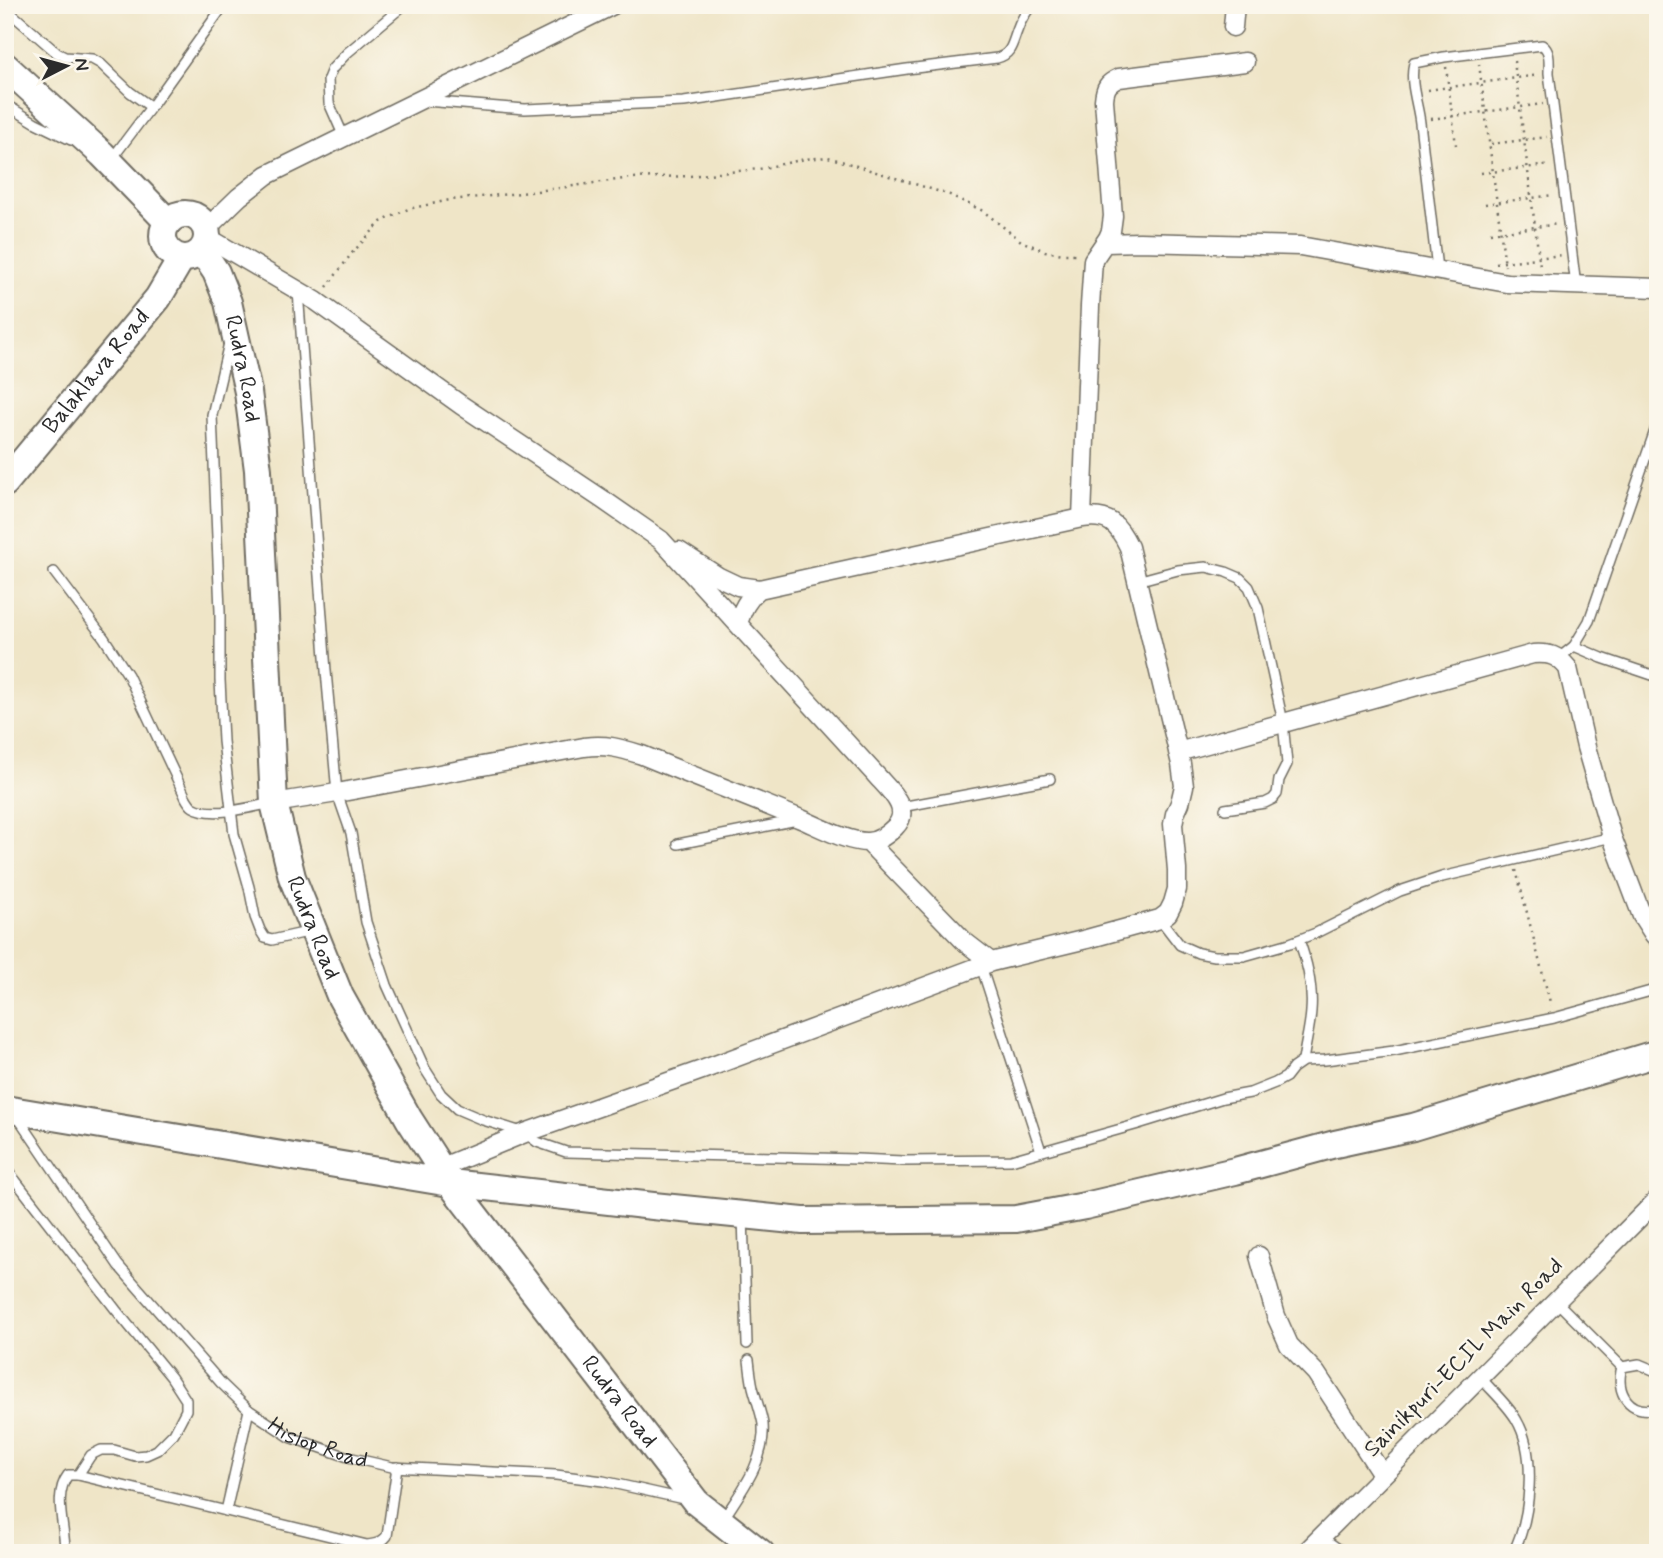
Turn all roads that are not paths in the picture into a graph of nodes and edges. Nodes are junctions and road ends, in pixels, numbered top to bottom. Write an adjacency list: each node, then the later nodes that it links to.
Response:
1 (223, 5): 12 (lane)
2 (404, 5): 13 (lane)
3 (613, 5): 10 (street)
4 (1032, 5): 10 (lane)
5 (1235, 5): 7 (street)
6 (5, 8): 12 (lane)
7 (1233, 27)
8 (1245, 62): 17 (street)
9 (5, 66): 14 (street)
10 (419, 100): 13 (street)
11 (5, 104): 14 (lane)
12 (151, 107): 14 (lane)
13 (344, 137): 16 (street)
14 (106, 158): 15 (street)
15 (168, 222): 16 (street); 16 (street)
16 (199, 244): 21 (street); 22 (street, Rudra Road); 24 (street, Balaklava Road)
17 (1101, 248): 18 (street); 25 (street)
18 (1437, 270): 19 (street); 19 (lane)
19 (1576, 286): 20 (street)
20 (1658, 288)
21 (298, 291): 26 (street); 37 (lane)
22 (234, 328): 38 (street, Rudra Road); 41 (lane)
23 (1658, 422): 31 (lane)
24 (5, 482)
25 (1082, 518): 28 (street); 29 (street)
26 (661, 540): 29 (street); 30 (street)
27 (54, 572): 41 (lane)
28 (1137, 581): 34 (lane); 35 (street)
29 (759, 589): 30 (street)
30 (738, 624): 39 (street)
31 (1574, 646): 32 (lane); 33 (lane)
32 (1559, 658): 34 (street); 43 (street)
33 (1658, 677)
34 (1283, 722): 35 (street); 40 (lane)
35 (1178, 752): 46 (street)
36 (1050, 779): 39 (lane)
37 (337, 793): 38 (street); 42 (street); 55 (lane)
38 (274, 803): 41 (lane); 47 (street, Rudra Road)
39 (901, 807): 44 (street)
40 (1225, 809)
41 (231, 811): 47 (lane)
42 (802, 819): 44 (street); 45 (lane)
43 (1612, 837): 48 (street); 49 (lane)
44 (868, 842): 50 (street)
45 (678, 844)
46 (1160, 919): 49 (lane); 50 (street)
47 (313, 931): 58 (street, Rudra Road)
48 (1658, 937)
49 (1299, 940): 53 (lane)
50 (986, 964): 55 (street); 56 (lane)
51 (1658, 989): 53 (lane)
52 (1658, 1053): 60 (street)
53 (1303, 1061): 56 (lane)
54 (9, 1110): 58 (street); 69 (lane, Hislop Road)
55 (525, 1133): 56 (lane); 58 (street)
56 (1041, 1151)
57 (5, 1167): 71 (lane)
58 (445, 1175): 60 (street); 73 (street, Rudra Road)
59 (1658, 1199): 62 (street, Sainikpuri-ECIL Main Road)
60 (743, 1215): 63 (lane)
61 (1259, 1256): 72 (street)
62 (1556, 1300): 65 (lane); 67 (street, Sainikpuri-ECIL Main Road)
63 (747, 1344)
64 (749, 1360): 75 (lane)
65 (1622, 1367): 66 (lane); 68 (lane)
66 (1658, 1372)
67 (1480, 1377): 72 (street, Sainikpuri-ECIL Main Road); 81 (lane)
68 (1658, 1408)
69 (249, 1410): 70 (lane, Hislop Road); 74 (lane)
70 (397, 1467): 73 (lane, Hislop Road); 74 (lane)
71 (78, 1475): 74 (lane); 77 (lane)
72 (1382, 1475): 76 (street, Sainikpuri-ECIL Main Road)
73 (696, 1502): 75 (street, Hislop Road)
74 (226, 1511)
75 (722, 1521): 78 (street, Hislop Road)
76 (1320, 1536): 79 (street, Sainikpuri-ECIL Main Road); 80 (lane)
77 (65, 1553)
78 (761, 1553)
79 (1305, 1553)
80 (1344, 1553)
81 (1513, 1553)

